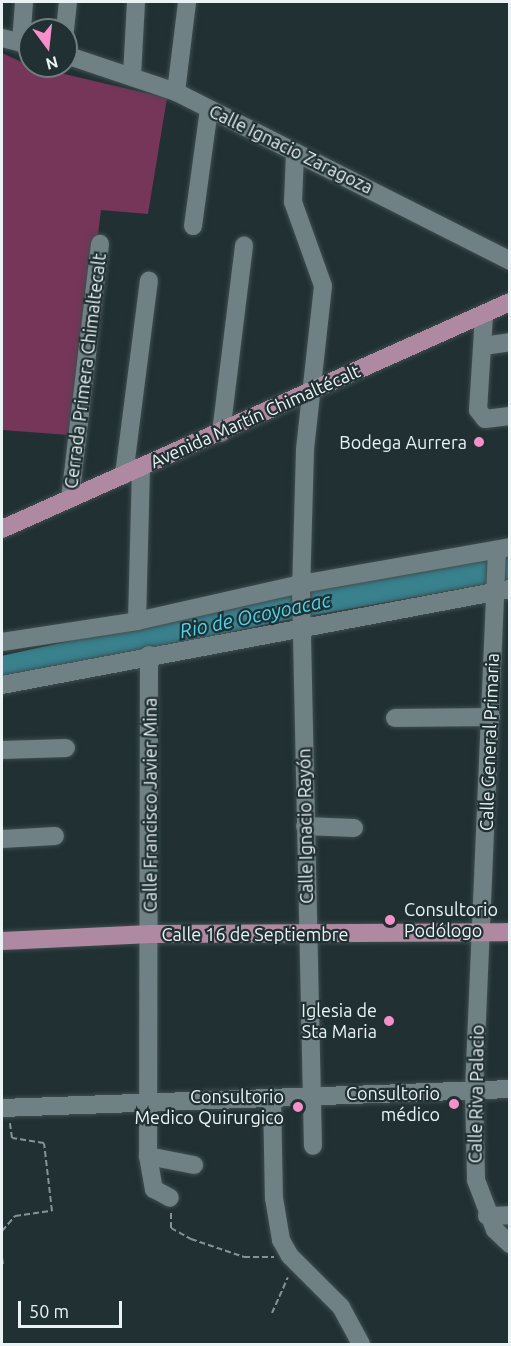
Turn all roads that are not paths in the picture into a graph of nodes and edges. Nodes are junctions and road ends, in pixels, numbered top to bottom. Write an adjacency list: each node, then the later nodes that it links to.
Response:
1 (24, 2): 5 (street)
2 (68, 2): 6 (street)
3 (136, 2): 10 (street)
4 (187, 2): 11 (street)
5 (25, 18)
6 (66, 18)
7 (2, 38): 8 (street)
8 (18, 42)
9 (78, 59): 10 (street, Calle Ignacio Zaragoza)
10 (132, 76): 11 (street, Calle Ignacio Zaragoza)
11 (176, 92): 12 (street, Calle Ignacio Zaragoza)
12 (209, 109): 13 (street, Calle Ignacio Zaragoza); 14 (street)
13 (295, 153): 17 (street, Calle Ignacio Zaragoza); 23 (street)
14 (193, 226)
15 (100, 244): 28 (street, Cerrada Primera Chimaltecalt)
16 (244, 244): 25 (street)
17 (510, 261)
18 (149, 281): 27 (street)
19 (510, 302): 20 (main road, Avenida Martín Chimaltécalt)
20 (484, 315): 22 (street); 23 (main road, Avenida Martín Chimaltécalt)
21 (510, 342): 22 (street)
22 (483, 346): 24 (street)
23 (310, 390): 25 (main road, Avenida Martín Chimaltécalt); 31 (street)
24 (510, 416)
25 (221, 433): 26 (main road, Avenida Martín Chimaltécalt)
26 (141, 467): 27 (main road, Avenida Martín Chimaltécalt); 33 (street)
27 (124, 475): 28 (main road, Avenida Martín Chimaltécalt)
28 (70, 499): 29 (main road, Avenida Martín Chimaltécalt)
29 (2, 529)
30 (501, 551): 31 (street); 32 (street, Calle General Primaria)
31 (301, 587): 33 (street); 34 (street, Calle Ignacio Rayón)
32 (499, 587): 34 (street); 38 (street, Calle General Primaria)
33 (137, 621): 35 (street)
34 (301, 624): 36 (street); 42 (street, Calle Ignacio Rayón)
35 (2, 642)
36 (149, 655): 37 (street); 47 (street, Calle Francisco Javier Mina)
37 (2, 685)
38 (491, 717): 39 (street); 49 (street, Calle General Primaria)
39 (395, 718)
40 (66, 748): 41 (street)
41 (2, 750)
42 (305, 826): 43 (street); 48 (street, Calle Ignacio Rayón)
43 (354, 828)
44 (55, 836): 45 (street)
45 (2, 839)
46 (510, 932): 49 (main road, Calle 16 de Septiembre)
47 (151, 934): 48 (main road, Calle 16 de Septiembre); 50 (main road, Calle 16 de Septiembre); 55 (street, Calle Francisco Javier Mina)
48 (307, 934): 49 (main road, Calle 16 de Septiembre); 53 (street, Calle Ignacio Rayón)
49 (480, 934): 52 (street, Calle Riva Palacio)
50 (2, 941)
51 (510, 1089): 52 (street)
52 (474, 1090): 53 (street); 62 (street, Calle Riva Palacio)
53 (315, 1096): 54 (street); 57 (street, Calle Ignacio Rayón)
54 (272, 1097): 55 (street); 64 (street)
55 (149, 1098): 56 (street); 58 (street, Calle Francisco Javier Mina)
56 (5, 1108)
57 (313, 1146)
58 (148, 1156): 59 (street); 60 (street, Calle Francisco Javier Mina)
59 (194, 1165)
60 (170, 1198)
61 (510, 1215): 62 (street)
62 (488, 1216): 63 (street, Calle Riva Palacio)
63 (510, 1244)
64 (361, 1344)

